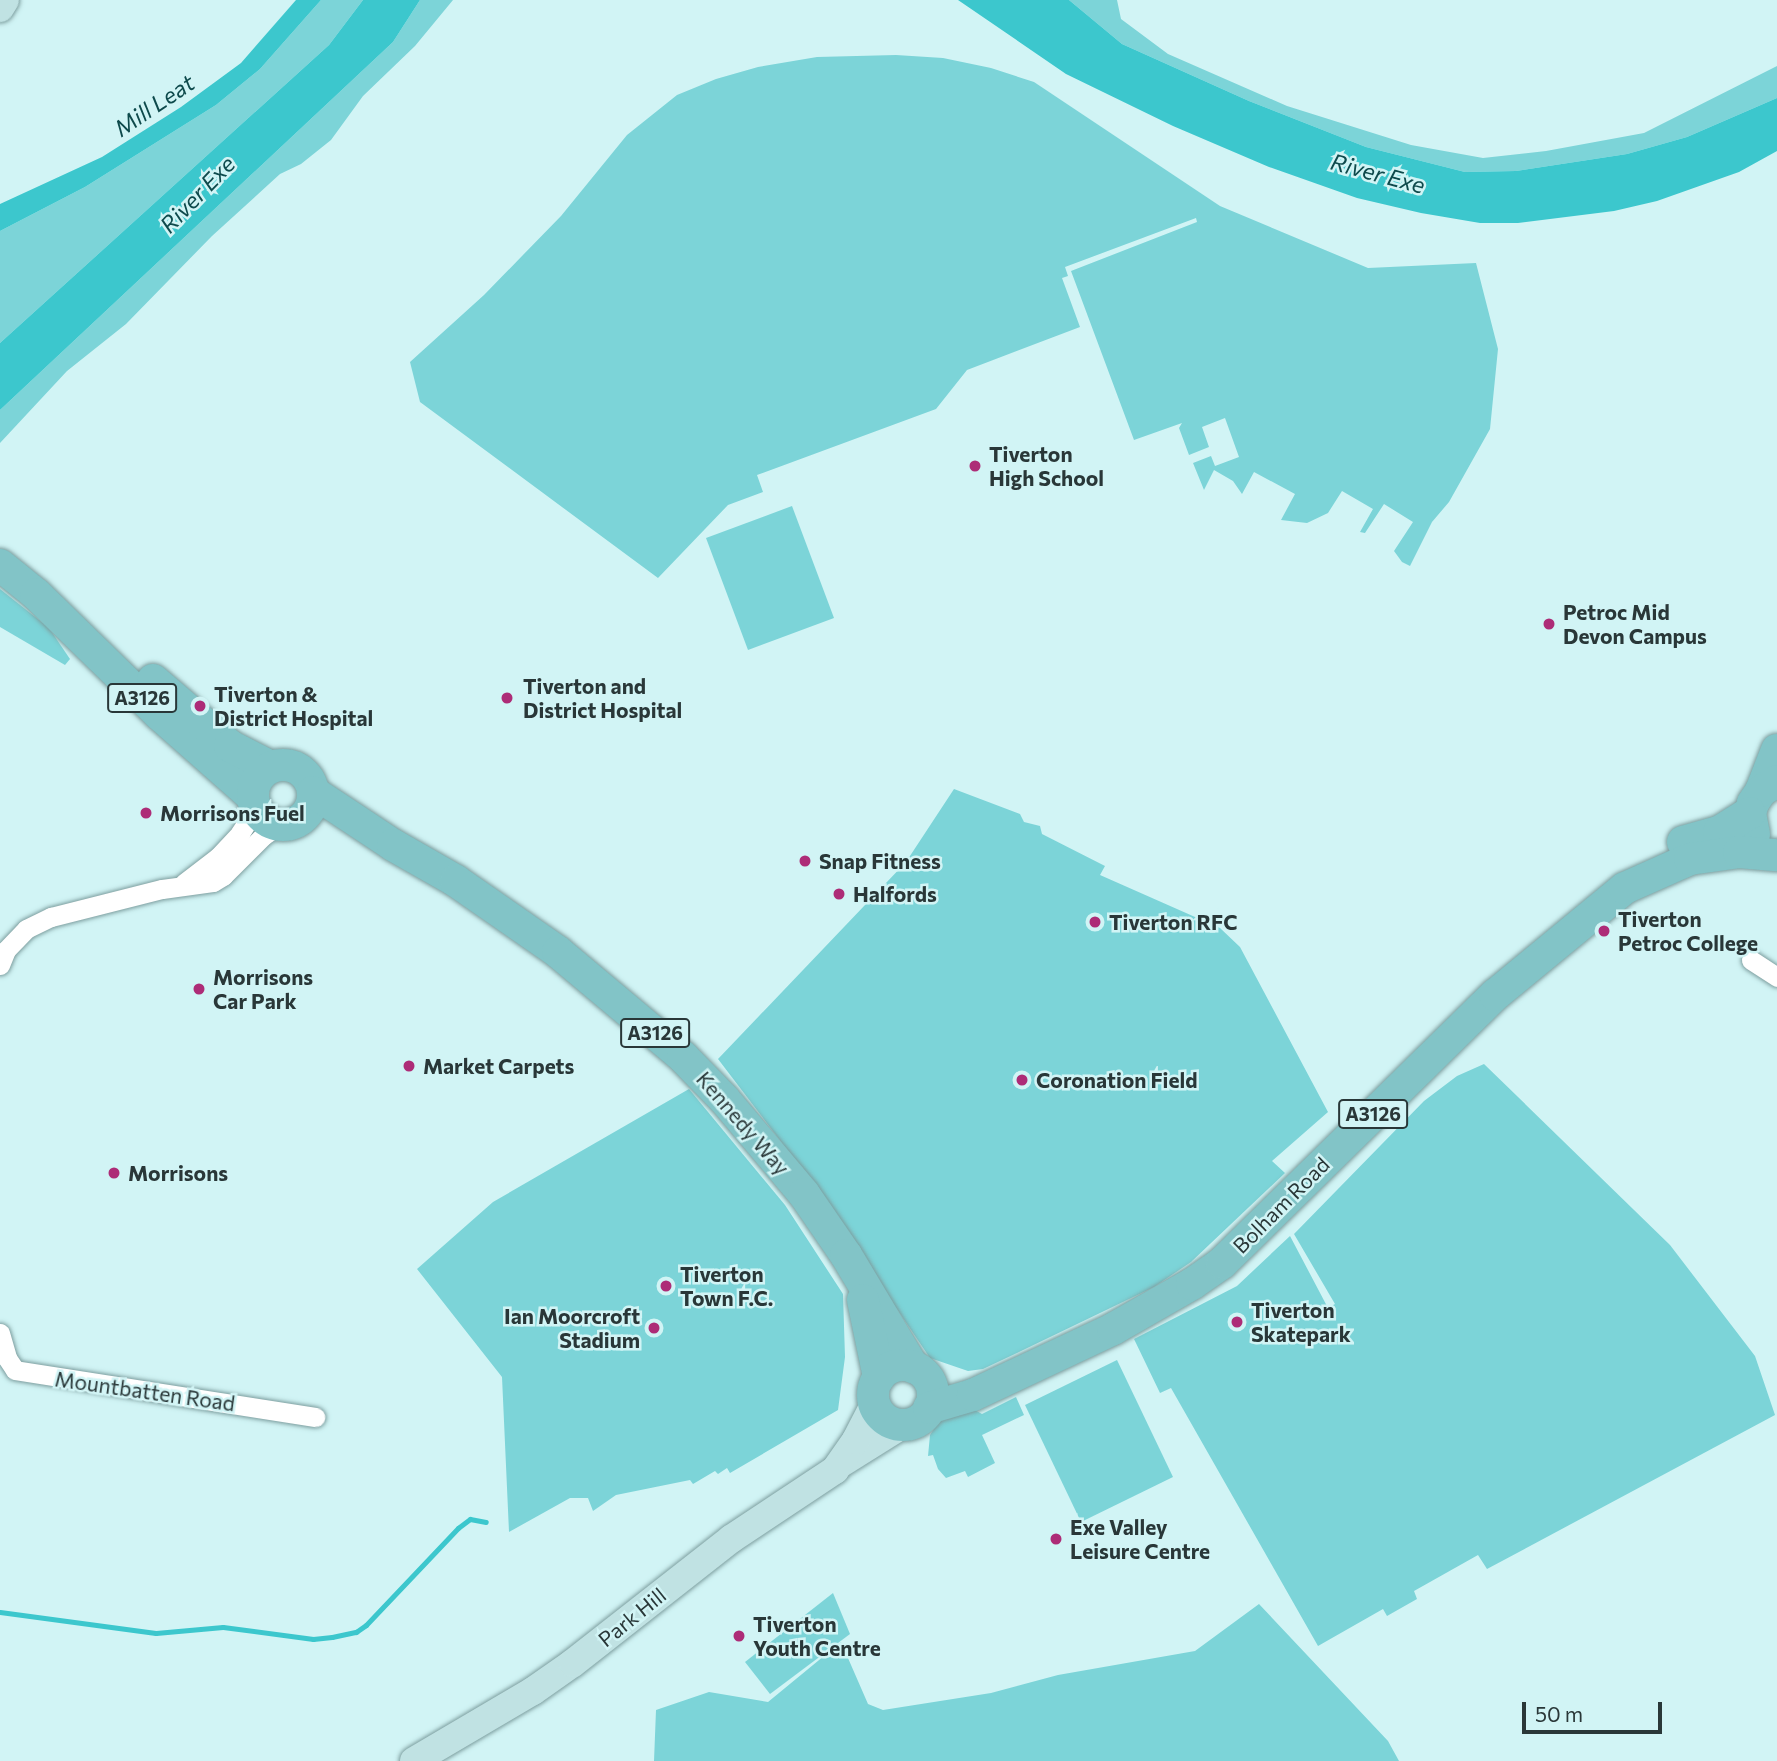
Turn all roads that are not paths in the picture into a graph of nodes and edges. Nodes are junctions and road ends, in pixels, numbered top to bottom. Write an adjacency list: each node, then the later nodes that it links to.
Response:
1 (5, 0): 2 (street)
2 (0, 8)
3 (0, 565): 4 (main road, Kennedy Way / A3126)
4 (36, 594): 6 (main road, Kennedy Way / A3126); 9 (main road, Kennedy Way / A3126)
5 (1777, 750): 8 (main road)
6 (271, 767): 7 (main road, A3126); 9 (main road)
7 (313, 792): 9 (main road); 10 (main road, Kennedy Way / A3126)
8 (1763, 795): 11 (main road); 13 (main road, Bolham Road / A3126)
9 (271, 813): 10 (main road, Kennedy Way / A3126); 12 (street); 12 (street)
10 (393, 845): 17 (main road, Kennedy Way / A3126)
11 (1777, 855): 13 (main road, Bolham Road / A3126)
12 (180, 886): 15 (street)
13 (1625, 887): 19 (main road, Bolham Road / A3126)
14 (1751, 960): 16 (street)
15 (0, 965)
16 (1777, 977)
17 (860, 1281): 19 (main road, Kennedy Way / A3126); 20 (main road, Kennedy Way / A3126)
18 (0, 1334): 21 (street, Mountbatten Road)
19 (923, 1384): 20 (main road); 22 (main road)
20 (877, 1390): 22 (main road); 23 (street, Park Hill)
21 (315, 1418)
22 (902, 1425): 23 (street, Park Hill)
23 (843, 1462): 24 (street, Park Hill)
24 (414, 1761)

